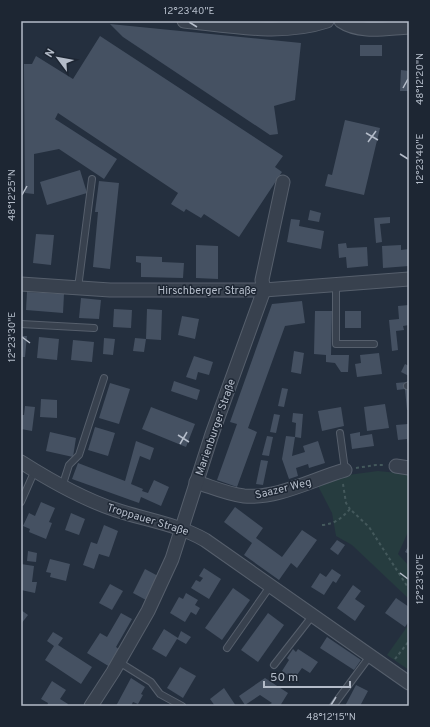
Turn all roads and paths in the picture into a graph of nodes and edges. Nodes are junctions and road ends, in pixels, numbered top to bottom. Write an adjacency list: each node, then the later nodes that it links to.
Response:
1 (184, 21): 2 (street)
2 (327, 21)
3 (340, 21): 4 (street)
4 (409, 27)
5 (92, 179): 10 (lane)
6 (283, 182): 11 (street, Marienburger Straße)
7 (409, 279): 9 (street, Hirschberger Straße)
8 (21, 284): 10 (street, Hirschberger Straße)
9 (336, 284): 11 (street, Hirschberger Straße); 14 (lane)
10 (78, 288): 11 (street, Hirschberger Straße)
11 (264, 290): 21 (street, Marienburger Straße)
12 (21, 324): 13 (lane)
13 (94, 328)
14 (374, 344)
15 (104, 378): 22 (lane)
16 (340, 433): 20 (lane)
17 (21, 462): 19 (street, Troppauer Straße)
18 (403, 467): 20 (path)
19 (35, 470): 22 (street, Troppauer Straße); 23 (lane)
20 (344, 470): 21 (street, Saazer Weg); 24 (path)
21 (196, 482): 26 (street, Marienburger Straße)
22 (62, 487): 26 (street, Troppauer Straße)
23 (21, 502)
24 (350, 509): 25 (path); 28 (path)
25 (322, 525)
26 (183, 529): 27 (street, Troppauer Straße); 33 (street, Marienburger Straße)
27 (271, 585): 29 (street, Troppauer Straße); 31 (lane)
28 (409, 589)
29 (313, 615): 32 (street, Troppauer Straße); 34 (lane)
30 (409, 641): 35 (path)
31 (227, 648)
32 (370, 656): 35 (street, Troppauer Straße); 39 (lane)
33 (119, 662): 37 (street, Marienburger Straße); 38 (lane)
34 (274, 665)
35 (388, 668): 36 (street, Troppauer Straße)
36 (409, 683)
37 (91, 706)
38 (182, 706)
39 (333, 706)

